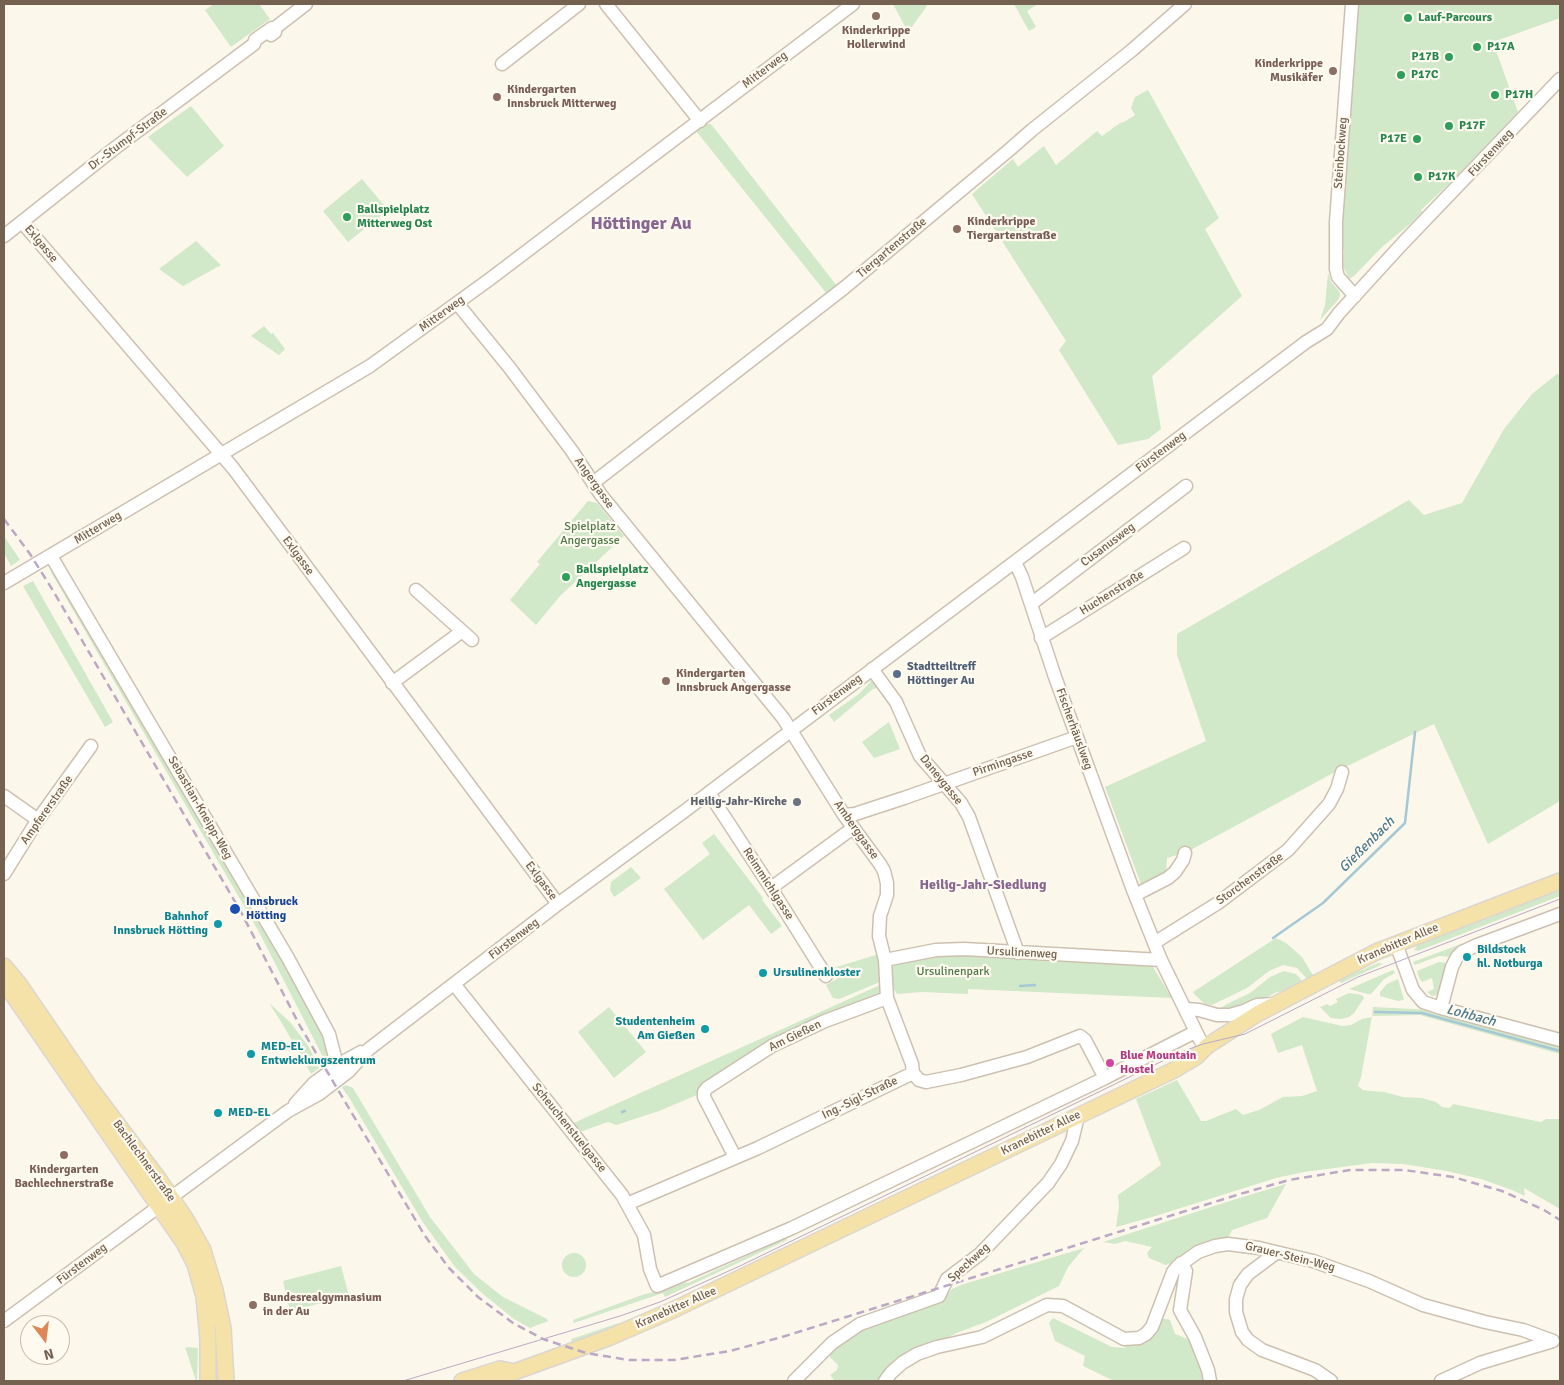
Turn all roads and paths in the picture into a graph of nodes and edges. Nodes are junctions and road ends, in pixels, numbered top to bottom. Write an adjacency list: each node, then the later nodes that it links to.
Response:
1 (306, 4): 10 (street, Dr.-Stumpf-Straße)
2 (579, 4): 7 (street)
3 (606, 4): 9 (street)
4 (853, 4): 9 (street, Mitterweg)
5 (1185, 4): 15 (street, Tiergartenstraße)
6 (1352, 4): 12 (street, Steinbockweg)
7 (502, 64)
8 (1560, 79): 12 (street, Fürstenweg)
9 (700, 121): 13 (street, Mitterweg)
10 (22, 222): 11 (street, Dr.-Stumpf-Straße); 14 (street, Exlgasse)
11 (4, 236)
12 (1355, 296): 19 (street, Fürstenweg)
13 (460, 301): 14 (street, Mitterweg); 15 (street, Angergasse)
14 (221, 454): 18 (street, Mitterweg); 27 (street, Exlgasse)
15 (593, 483): 28 (street, Angergasse)
16 (1186, 486): 22 (street, Cusanusweg)
17 (1184, 548): 24 (street, Huchenstraße)
18 (51, 556): 20 (street, Mitterweg); 62 (street, Sebastian-Kneipp-Weg)
19 (1015, 562): 22 (street, Fischerhäuslweg); 26 (street, Fürstenweg)
20 (4, 583)
21 (416, 590): 23 (street)
22 (1031, 604): 24 (street, Fischerhäuslweg)
23 (461, 632): 25 (street); 27 (street)
24 (1041, 638): 29 (street, Fischerhäuslweg)
25 (472, 640)
26 (872, 669): 28 (street, Fürstenweg); 32 (street, Daneygasse)
27 (392, 683): 43 (street, Exlgasse)
28 (792, 730): 33 (street, Fürstenweg); 35 (street, Amberggasse)
29 (1077, 737): 32 (street, Pirmingasse); 42 (street, Fischerhäuslweg)
30 (92, 746): 36 (street, Ampfererstraße)
31 (1342, 772): 45 (street, Storchenstraße)
32 (946, 784): 35 (street, Pirmingasse); 47 (street, Daneygasse)
33 (708, 793): 41 (street, Reimmichlgasse); 43 (street, Fürstenweg)
34 (4, 796): 36 (street)
35 (844, 815): 37 (street, Amberggasse)
36 (38, 820): 39 (street, Ampfererstraße)
37 (853, 828): 41 (street); 48 (street, Amberggasse)
38 (1185, 852): 42 (street)
39 (4, 874)
40 (1560, 881): 46 (main road, Kranebitter Allee)
41 (771, 888): 51 (street, Reimmichlgasse)
42 (1135, 895): 45 (street, Fischerhäuslweg)
43 (558, 904): 53 (street, Fürstenweg)
44 (1560, 914): 56 (street)
45 (1154, 943): 49 (street, Fischerhäuslweg)
46 (1396, 944): 55 (main road, Kranebitter Allee); 56 (street)
47 (1018, 953): 48 (street, Ursulinenweg); 49 (street, Ursulinenweg)
48 (884, 960): 54 (street, Amberggasse)
49 (1161, 960): 57 (street, Fischerhäuslweg)
50 (4, 966): 68 (main road, Bachlechnerstraße)
51 (826, 976)
52 (4, 982): 68 (main road, Bachlechnerstraße)
53 (454, 984): 61 (street, Fürstenweg); 69 (street, Scheuchenstuelgasse)
54 (887, 998): 63 (street); 67 (street, Am Gießen)
55 (1273, 1004): 57 (street); 60 (main road, Kranebitter Allee)
56 (1441, 1008): 59 (street)
57 (1186, 1009): 58 (street, Fischerhäuslweg)
58 (1196, 1032): 60 (street, Fischerhäuslweg); 64 (street, Kranebitter Allee)
59 (1560, 1040)
60 (1207, 1046): 66 (main road, Kranebitter Allee)
61 (369, 1049): 62 (street, Fürstenweg); 65 (street, Fürstenweg)
62 (337, 1065): 65 (street, Fürstenweg)
63 (913, 1073): 64 (street, Ing.-Sigl-Straße); 67 (street, Ing.-Sigl-Straße)
64 (1104, 1078): 72 (street, Kranebitter Allee)
65 (288, 1111): 68 (street, Fürstenweg)
66 (1078, 1116): 75 (main road, Kranebitter Allee); 80 (street, Speckweg)
67 (735, 1157): 69 (street, Ing.-Sigl-Straße)
68 (166, 1202): 73 (street, Fürstenweg); 76 (main road, Bachlechnerstraße); 77 (main road, Bachlechnerstraße)
69 (627, 1204): 72 (street, Scheuchenstuelgasse)
70 (1276, 1253): 71 (street, Grauer-Stein-Weg); 74 (street, Grauer-Stein-Weg); 83 (street)
71 (1181, 1263): 81 (street, Grauer-Stein-Weg); 82 (street)
72 (657, 1286)
73 (6, 1314)
74 (1557, 1340): 84 (street)
75 (516, 1376): 78 (main road); 79 (main road)
76 (208, 1381)
77 (226, 1381)
78 (462, 1381)
79 (498, 1381)
80 (794, 1381)
81 (885, 1381)
82 (1210, 1381)
83 (1331, 1381)
84 (1441, 1381)

